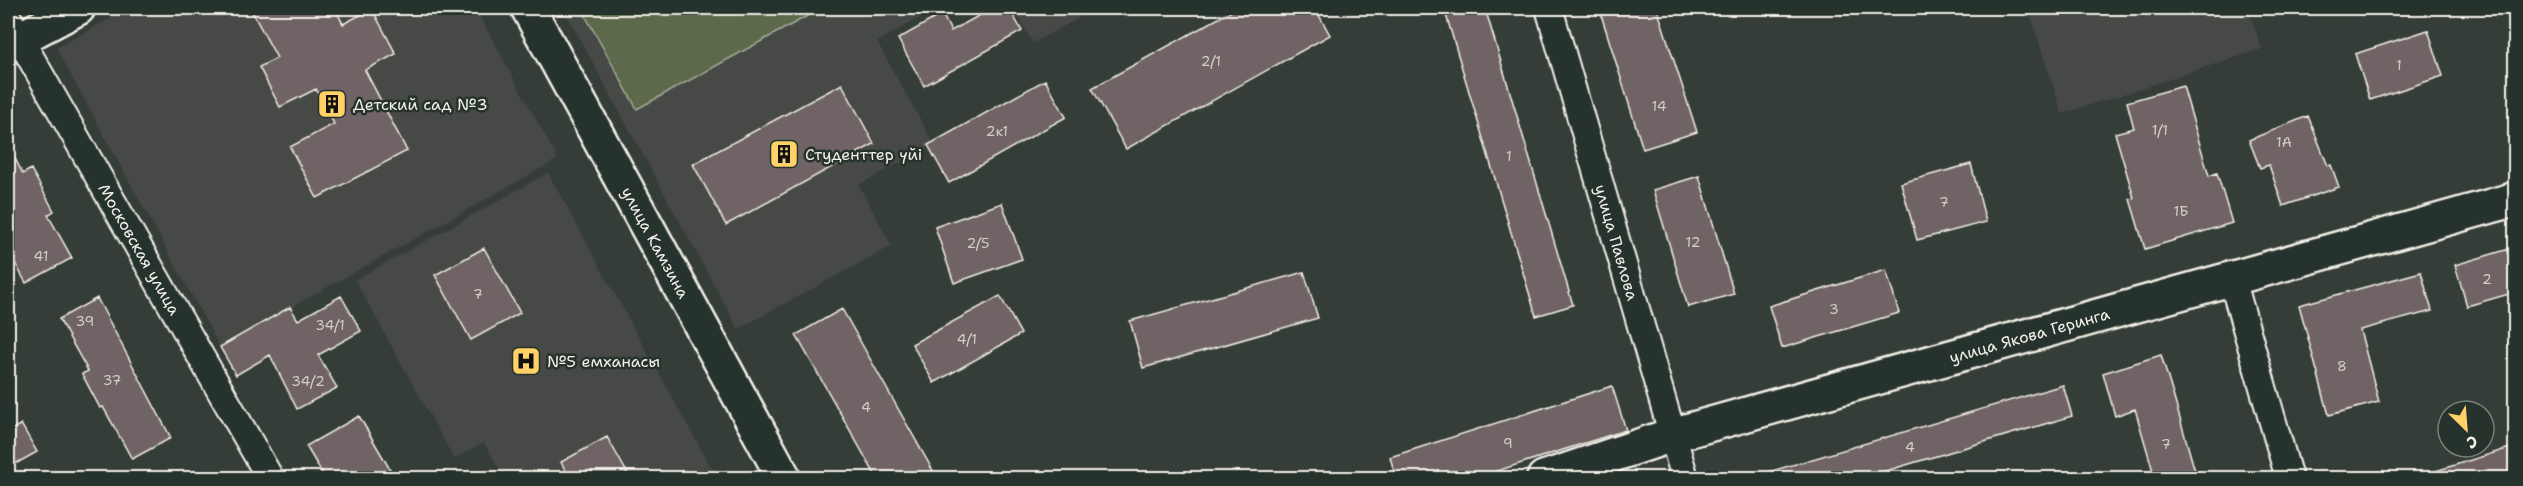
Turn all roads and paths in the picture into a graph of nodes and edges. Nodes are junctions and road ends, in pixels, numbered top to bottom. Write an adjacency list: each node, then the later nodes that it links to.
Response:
1 (78, 8): 4 (street)
2 (528, 8): 9 (street, улица Камзина)
3 (1549, 8): 7 (street, улица Павлова)
4 (11, 34): 8 (street, Московская улица)
5 (2516, 199): 6 (street, улица Якова Геринга)
6 (2232, 279): 7 (street, улица Якова Геринга); 12 (street)
7 (1672, 435): 10 (street, улица Якова Геринга); 11 (street, улица Павлова)
8 (270, 478)
9 (784, 478)
10 (1544, 478)
11 (1685, 478)
12 (2289, 478)

